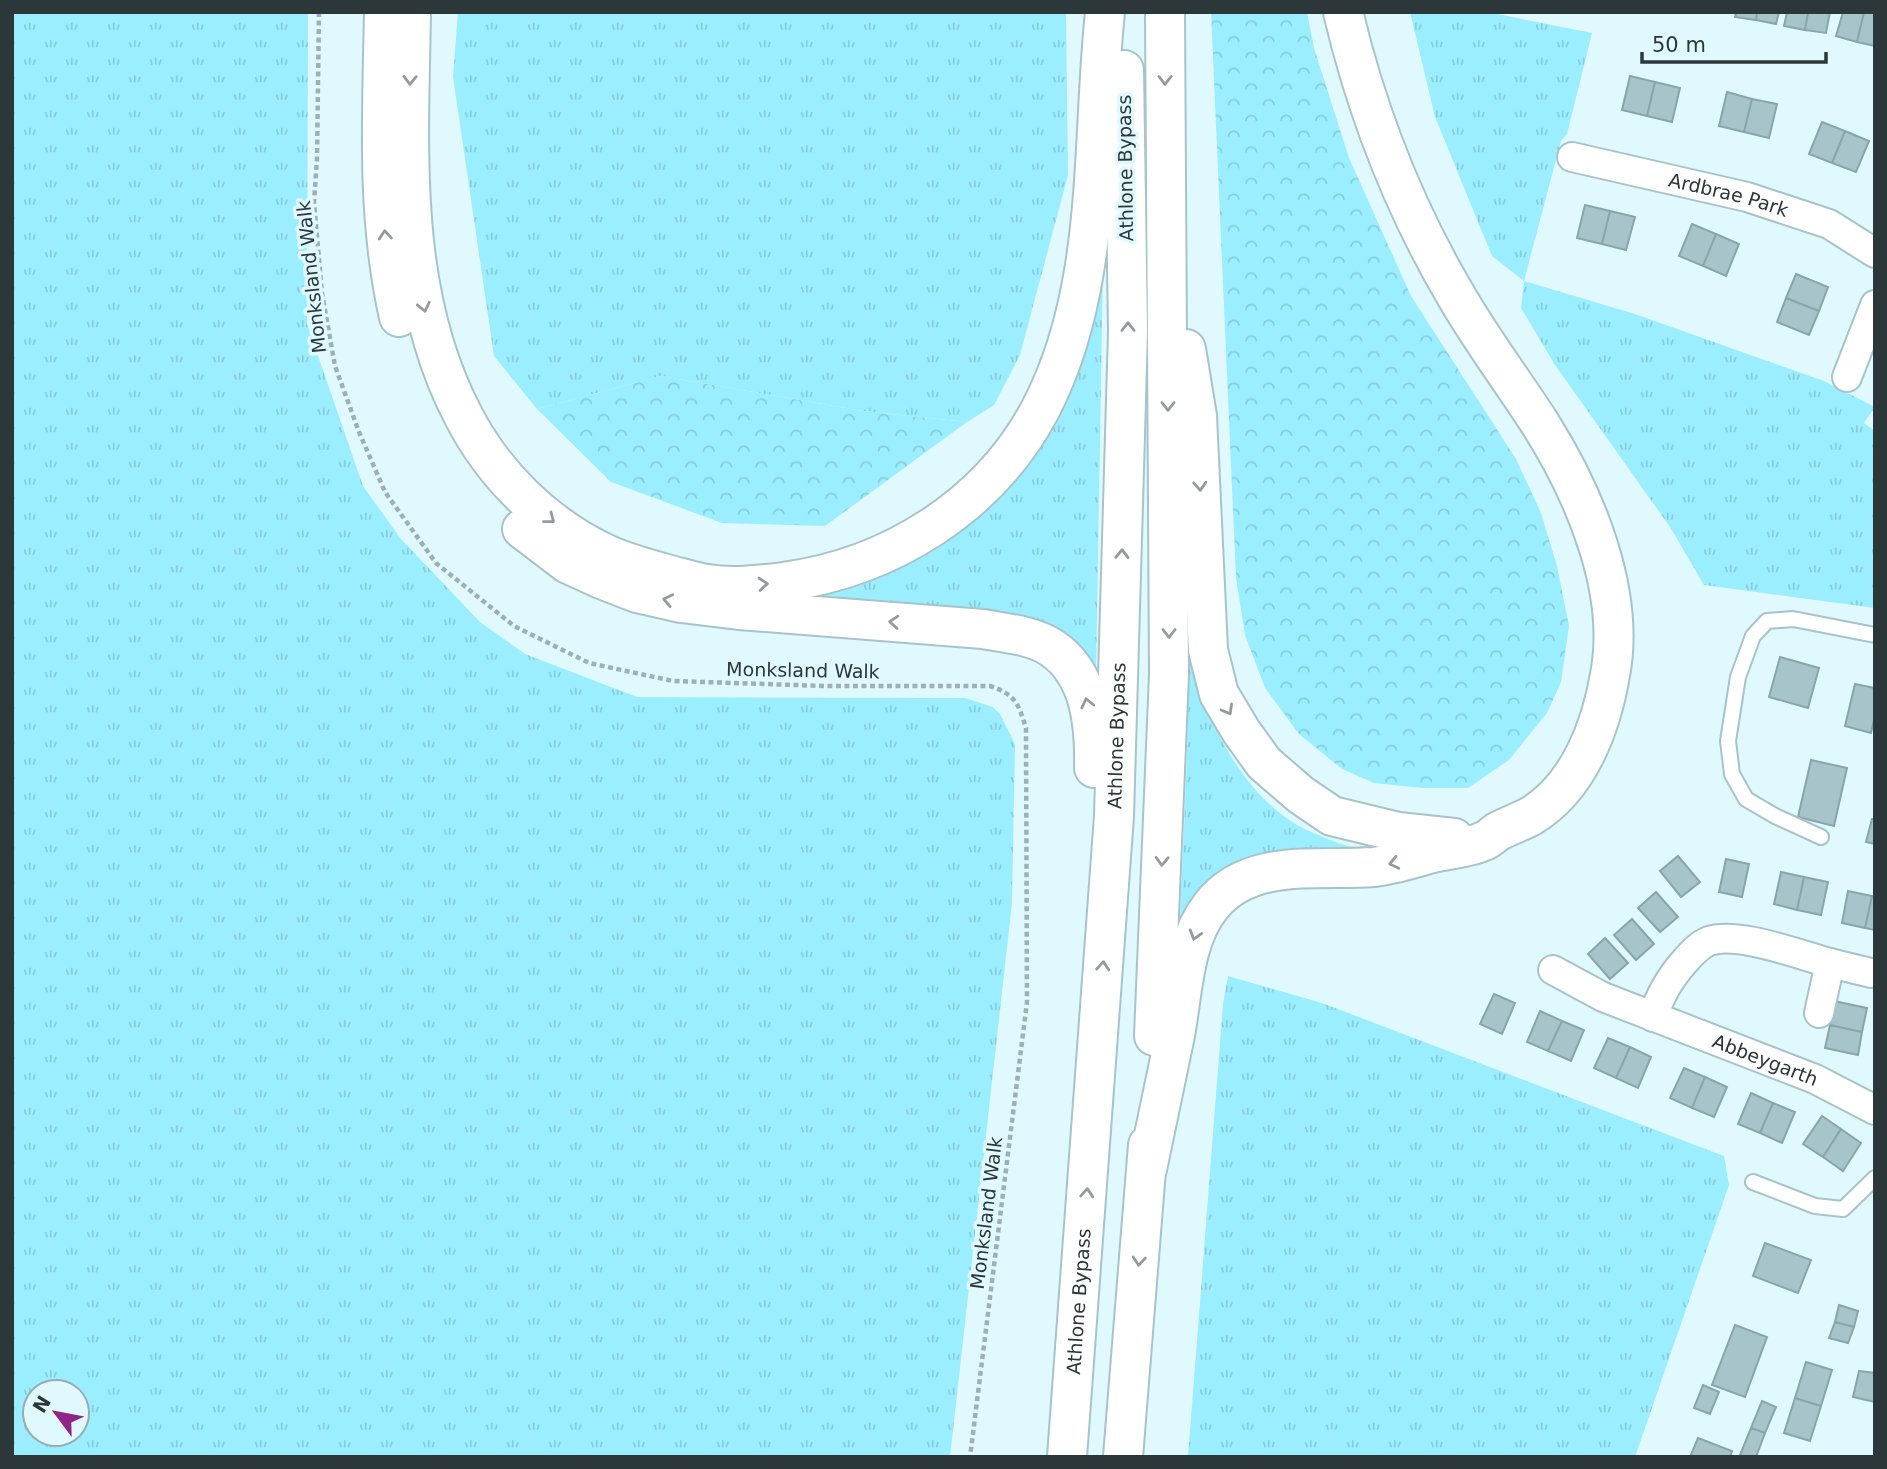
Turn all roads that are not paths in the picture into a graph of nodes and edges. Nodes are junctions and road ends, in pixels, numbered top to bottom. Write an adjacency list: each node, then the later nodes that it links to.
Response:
1 (384, 12): 15 (highway, one-way to 1)
2 (411, 12): 3 (highway, one-way to 3)
3 (1105, 12)
4 (1122, 12): 15 (highway, Athlone Bypass, one-way to 4)
5 (1165, 12): 8 (highway, Athlone Bypass, one-way to 8)
6 (1343, 12): 14 (highway)
7 (1572, 157): 9 (street, Ardbrae Park)
8 (1166, 224): 14 (highway, one-way to 14); 22 (highway, Athlone Bypass, one-way to 22)
9 (1875, 253)
10 (1875, 305): 11 (street)
11 (1847, 377)
12 (1875, 635): 13 (lane)
13 (1821, 837)
14 (1484, 841): 22 (highway, one-way to 22)
15 (1106, 916): 25 (highway, Athlone Bypass, one-way to 15)
16 (1830, 963): 18 (street); 19 (street); 20 (street)
17 (1553, 970): 20 (street, Abbeygarth)
18 (1871, 973)
19 (1819, 1013)
20 (1653, 1017): 21 (street, Abbeygarth)
21 (1875, 1110)
22 (1147, 1169): 26 (highway, Athlone Bypass, one-way to 26)
23 (1875, 1178): 24 (lane)
24 (1753, 1182)
25 (1067, 1457)
26 (1123, 1457)

